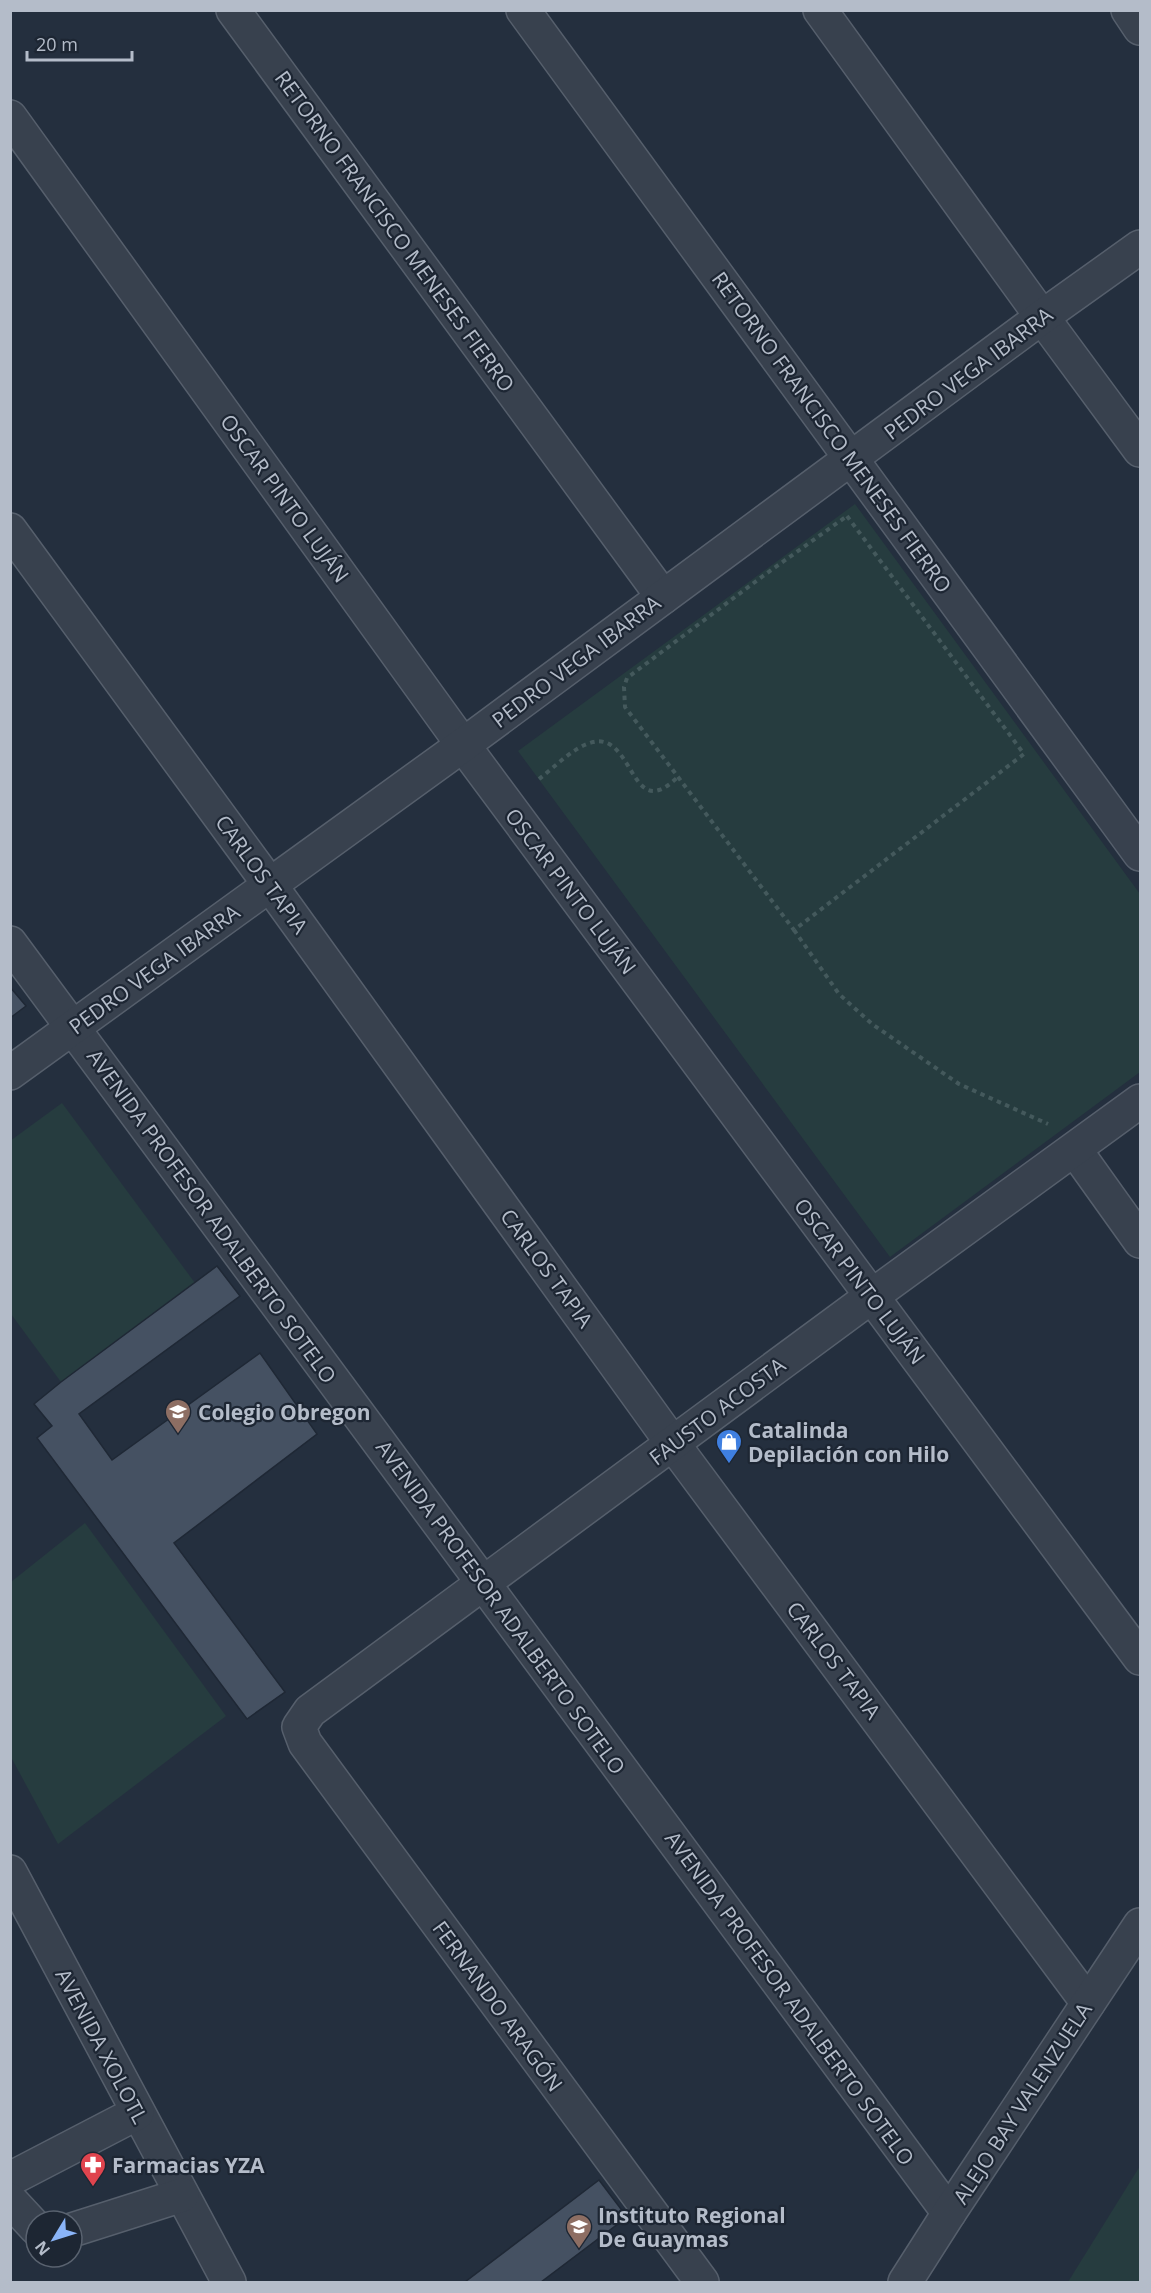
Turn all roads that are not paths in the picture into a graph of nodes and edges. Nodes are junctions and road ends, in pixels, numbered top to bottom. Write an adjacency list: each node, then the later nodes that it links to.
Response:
1 (233, 10): 12 (street, RETORNO FRANCISCO MENESES FIERRO)
2 (523, 10): 10 (street, RETORNO FRANCISCO MENESES FIERRO)
3 (820, 10): 8 (street)
4 (1128, 10): 5 (street)
5 (1140, 28)
6 (10, 117): 13 (street, OSCAR PINTO LUJÁN)
7 (1140, 247): 8 (street, PEDRO VEGA IBARRA)
8 (1041, 317): 9 (street); 10 (street, PEDRO VEGA IBARRA)
9 (1140, 450)
10 (852, 459): 12 (street, PEDRO VEGA IBARRA); 14 (street, RETORNO FRANCISCO MENESES FIERRO)
11 (10, 530): 15 (street, CARLOS TAPIA)
12 (663, 597): 13 (street, PEDRO VEGA IBARRA)
13 (463, 745): 15 (street, PEDRO VEGA IBARRA); 22 (street, OSCAR PINTO LUJÁN)
14 (1140, 854)
15 (270, 885): 17 (street, PEDRO VEGA IBARRA); 23 (street, CARLOS TAPIA)
16 (10, 943): 17 (street, AVENIDA PROFESOR ADALBERTO SOTELO)
17 (73, 1027): 18 (street, PEDRO VEGA IBARRA); 24 (street, AVENIDA PROFESOR ADALBERTO SOTELO)
18 (10, 1073)
19 (1140, 1101): 20 (street, FAUSTO ACOSTA)
20 (1075, 1150): 21 (street); 22 (street, FAUSTO ACOSTA)
21 (1140, 1240)
22 (872, 1296): 23 (street, FAUSTO ACOSTA); 25 (street, OSCAR PINTO LUJÁN)
23 (673, 1444): 24 (street, FAUSTO ACOSTA); 29 (street, CARLOS TAPIA)
24 (483, 1583): 26 (street, FAUSTO ACOSTA); 34 (street, AVENIDA PROFESOR ADALBERTO SOTELO)
25 (1140, 1658)
26 (299, 1727): 38 (street, FERNANDO ARAGÓN)
27 (10, 1872): 30 (street, AVENIDA XOLOTL)
28 (1140, 1925): 29 (street, ALEJO BAY VALENZUELA)
29 (1088, 2003): 34 (street, ALEJO BAY VALENZUELA)
30 (137, 2113): 31 (street); 32 (street, AVENIDA XOLOTL)
31 (10, 2179)
32 (182, 2195): 36 (street); 37 (street, AVENIDA XOLOTL)
33 (10, 2199): 35 (street)
34 (949, 2213): 39 (street, ALEJO BAY VALENZUELA)
35 (24, 2215)
36 (84, 2226)
37 (229, 2283)
38 (702, 2283)
39 (905, 2283)

